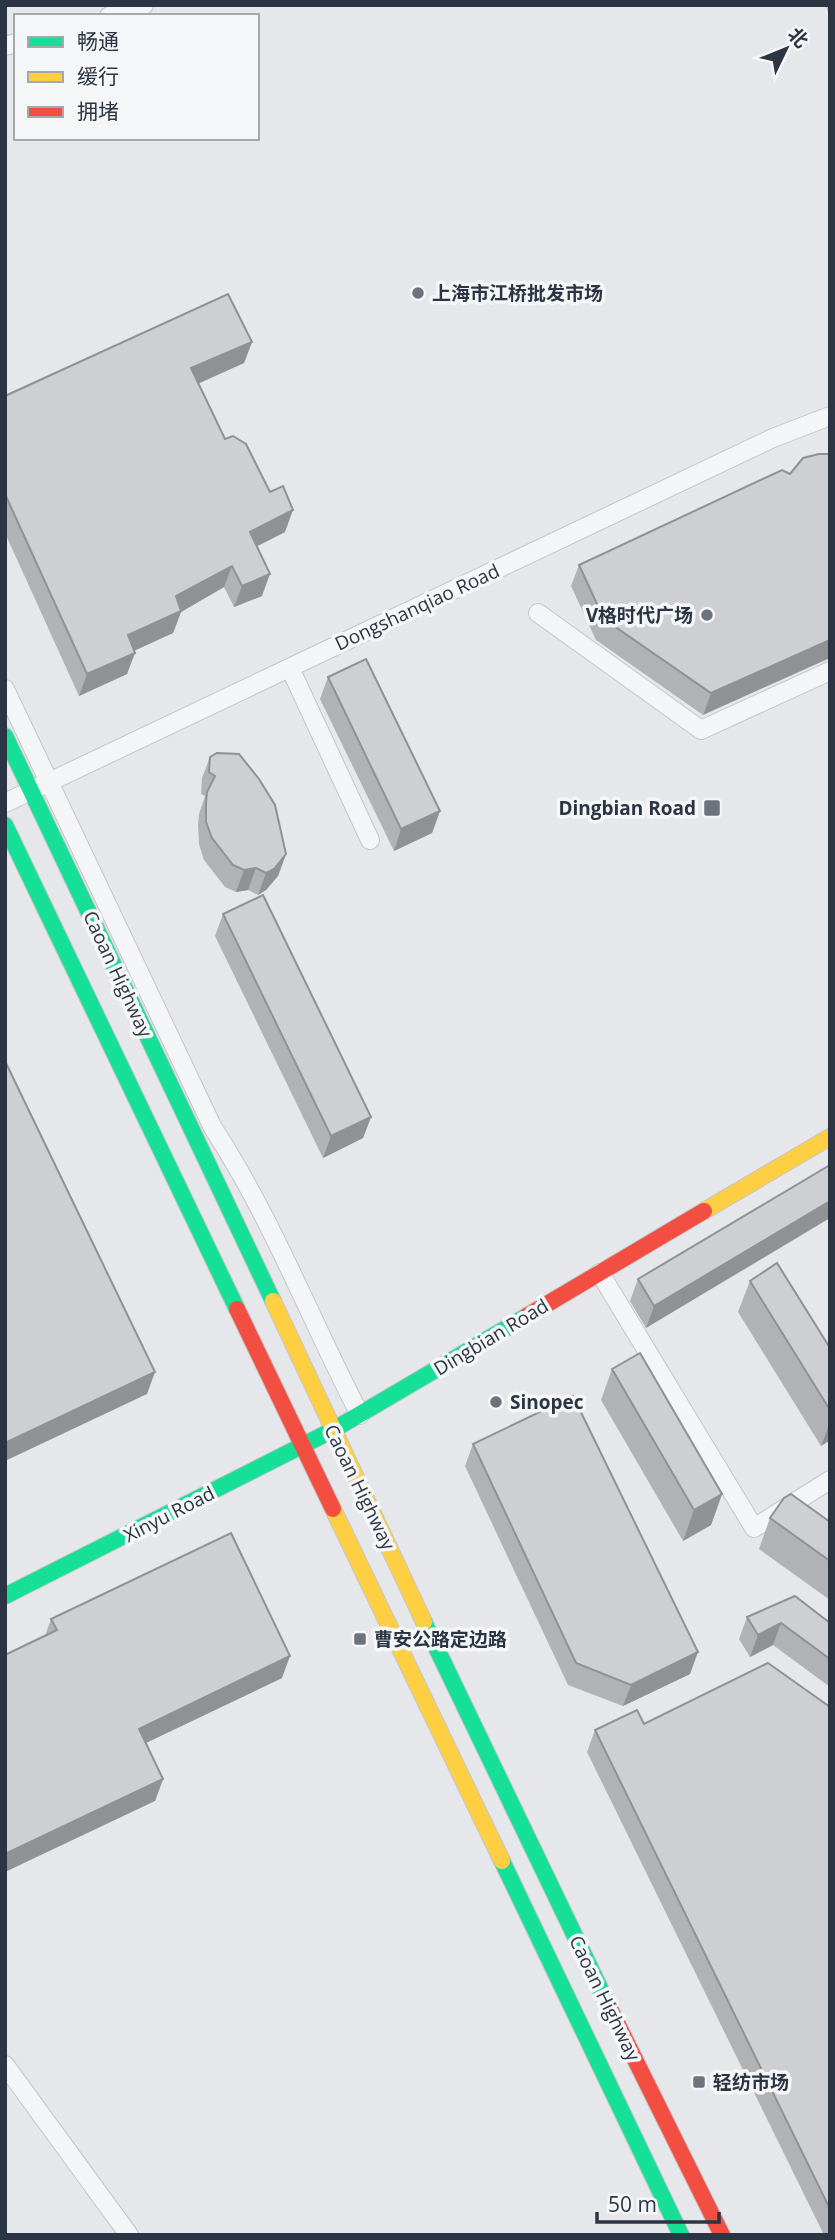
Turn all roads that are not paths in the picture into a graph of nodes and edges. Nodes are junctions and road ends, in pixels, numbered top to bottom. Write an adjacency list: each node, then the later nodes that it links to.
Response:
1 (144, 5): 2 (street)
2 (115, 14)
3 (830, 416): 5 (street, Dongshanqiao Road)
4 (538, 613): 6 (street)
5 (289, 668): 9 (street, Dongshanqiao Road); 13 (street)
6 (830, 671)
7 (5, 689): 9 (street)
8 (5, 736): 10 (main road, Caoan Highway)
9 (49, 782): 10 (street, Dongshanqiao Road); 16 (street)
10 (31, 790): 11 (street, Dongshanqiao Road); 17 (main road, Caoan Highway)
11 (5, 803)
12 (5, 825): 18 (main road, Caoan Highway)
13 (370, 840)
14 (830, 1137): 15 (main road, Dingbian Road)
15 (600, 1273): 16 (main road, Dingbian Road); 19 (street)
16 (360, 1415): 17 (main road, Dingbian Road)
17 (333, 1430): 18 (main road, Xinyu Road); 24 (main road, Caoan Highway)
18 (304, 1446): 20 (main road, Xinyu Road); 23 (main road, Caoan Highway)
19 (830, 1480)
20 (5, 1596)
21 (5, 2065): 22 (street)
22 (129, 2235)
23 (681, 2235)
24 (722, 2235)

